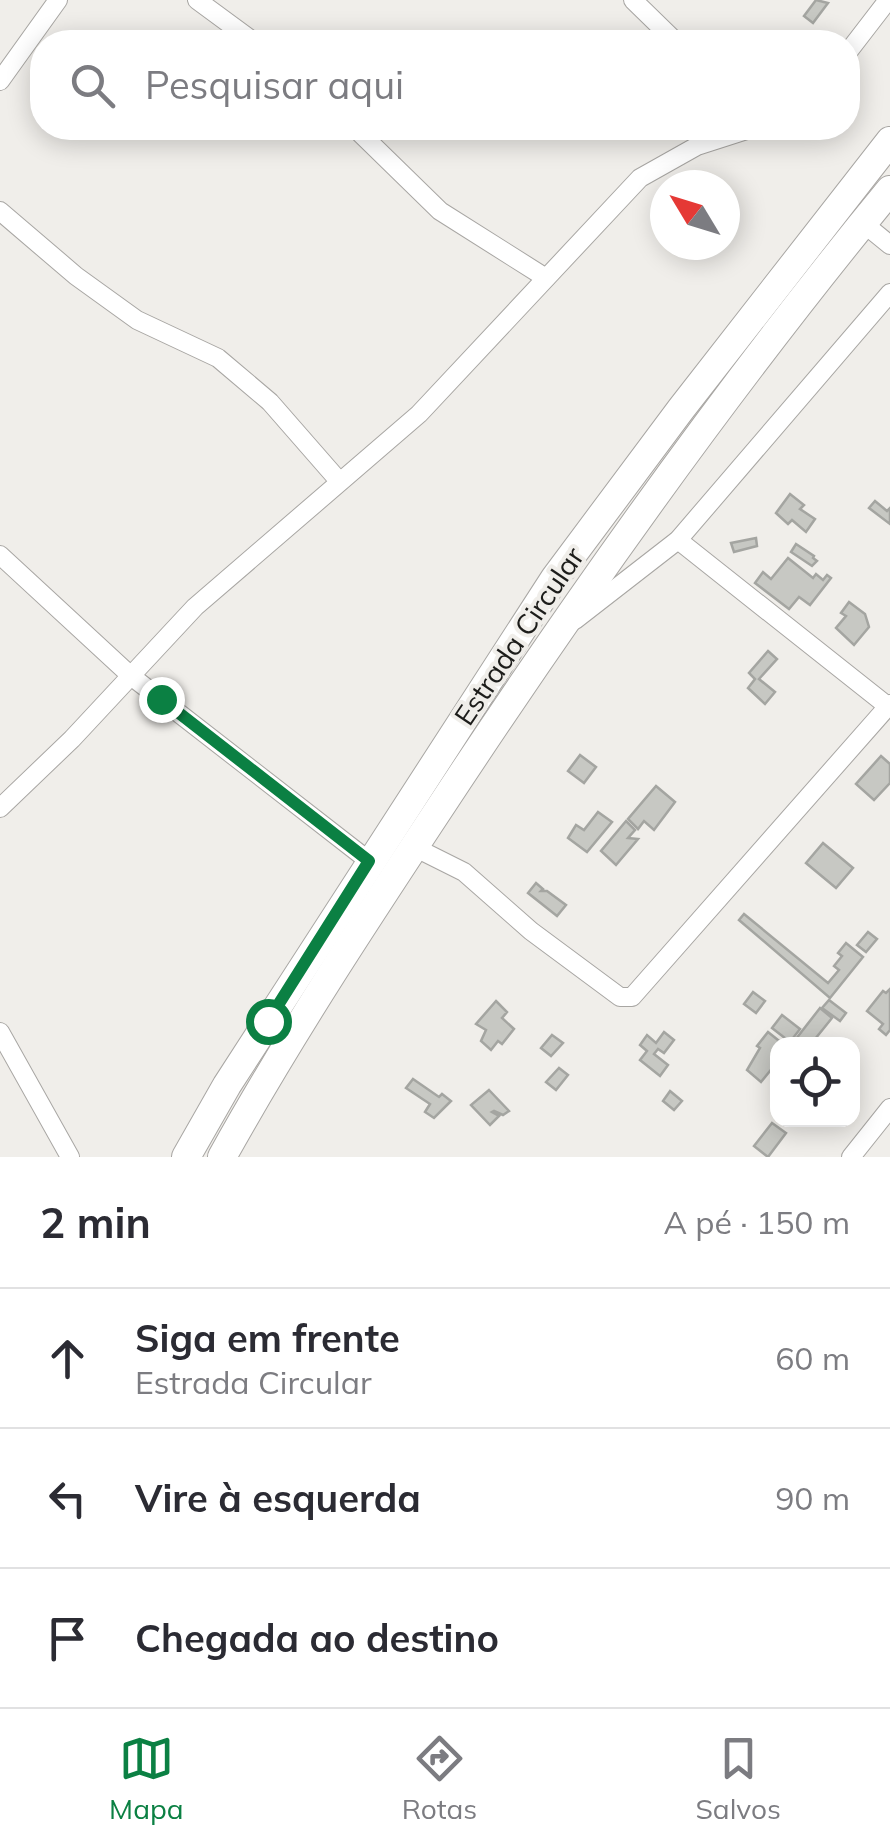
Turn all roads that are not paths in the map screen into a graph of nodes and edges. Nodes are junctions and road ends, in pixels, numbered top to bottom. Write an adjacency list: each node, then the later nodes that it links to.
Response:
1 (58, 0): 5 (street)
2 (197, 0): 6 (street)
3 (633, 0): 7 (street)
4 (888, 0): 8 (street)
5 (37, 30)
6 (238, 30)
7 (664, 30)
8 (860, 36)
9 (30, 39): 10 (street)
10 (0, 81)
11 (367, 140): 18 (street)
12 (716, 140): 18 (street)
13 (890, 142): 28 (main road, Estrada Circular)
14 (890, 190): 16 (main road, Estrada Circular)
15 (0, 211): 20 (street)
16 (863, 223): 17 (street); 23 (main road, Estrada Circular)
17 (890, 245)
18 (546, 278): 20 (street)
19 (890, 293): 21 (street)
20 (339, 481): 24 (street)
21 (678, 540): 23 (street); 25 (street)
22 (0, 555): 24 (street)
23 (554, 636): 27 (main road, Estrada Circular)
24 (131, 676): 26 (street); 28 (street)
25 (889, 706): 27 (street)
26 (0, 808)
27 (414, 847): 33 (main road, Estrada Circular)
28 (369, 861): 32 (main road, Estrada Circular)
29 (0, 1032): 31 (street)
30 (890, 1108): 34 (street)
31 (70, 1157)
32 (186, 1157)
33 (222, 1157)
34 (851, 1157)

